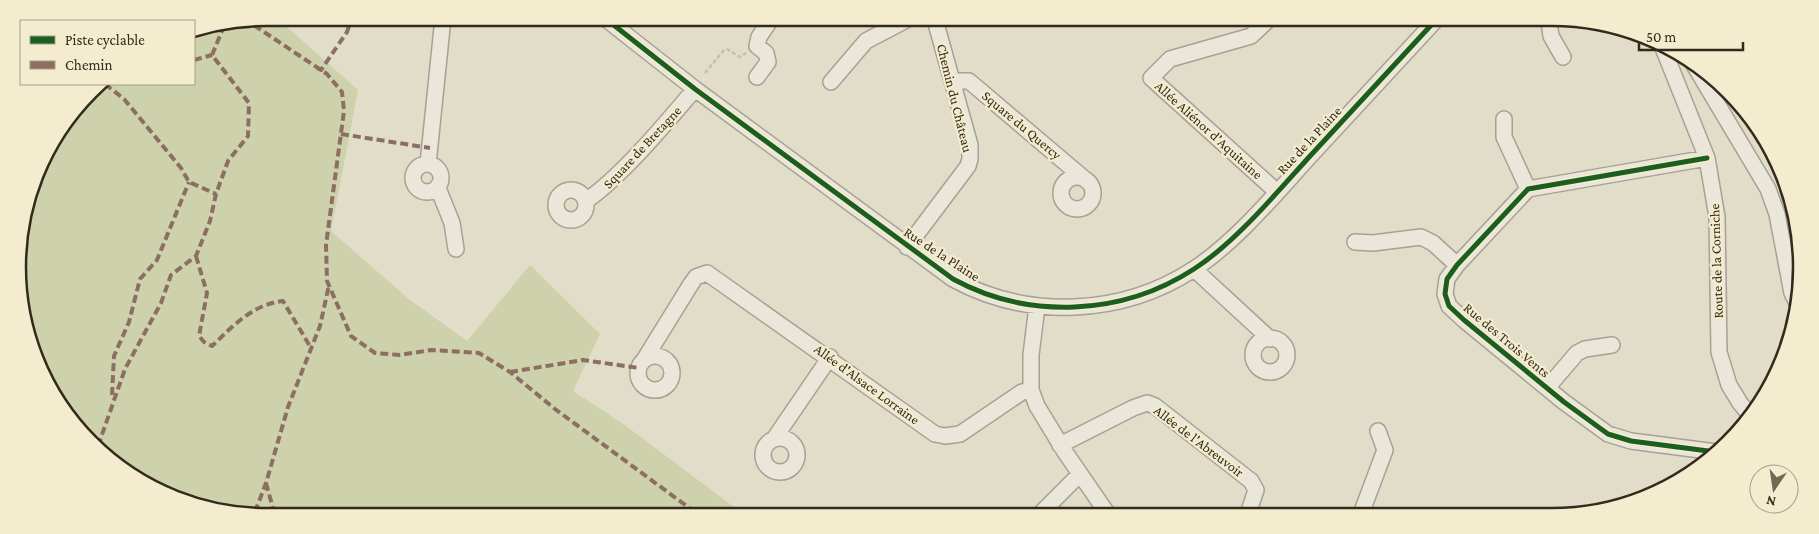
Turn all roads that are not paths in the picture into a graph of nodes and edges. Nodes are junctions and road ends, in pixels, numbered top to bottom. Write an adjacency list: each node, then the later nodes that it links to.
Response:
1 (442, 26): 18 (street)
2 (615, 26): 15 (street, Rue de la Plaine)
3 (766, 26): 11 (street)
4 (895, 26): 14 (street)
5 (937, 26): 13 (street, Chemin du Château)
6 (1262, 26): 22 (street, Allée Aliénor d'Aquitaine)
7 (1430, 26): 22 (street, Rue de la Plaine)
8 (1550, 26): 10 (street)
9 (1666, 56): 17 (street, Route de la Corniche)
10 (1563, 57)
11 (757, 77)
12 (1702, 79): 29 (street)
13 (953, 81): 19 (street, Square du Quercy); 25 (street, Chemin du Château)
14 (831, 82)
15 (695, 89): 23 (street, Square de Bretagne); 25 (street, Rue de la Plaine)
16 (1504, 119): 21 (street)
17 (1708, 158): 21 (street); 37 (street, Route de la Corniche)
18 (428, 164): 20 (street); 20 (street)
19 (1087, 181)
20 (438, 188): 26 (street)
21 (1528, 189): 27 (street, Rue des Trois Vents)
22 (1277, 192): 28 (street, Rue de la Plaine)
23 (586, 201)
24 (1356, 242): 27 (street)
25 (907, 247): 30 (street, Rue de la Plaine)
26 (456, 249)
27 (1457, 265): 35 (street, Rue des Trois Vents)
28 (1194, 269): 30 (street, Rue de la Plaine); 31 (street)
29 (1792, 290)
30 (1037, 306): 36 (street)
31 (1270, 338)
32 (1612, 345): 35 (street)
33 (830, 357): 34 (street, Allée d'Alsace Lorraine); 36 (street, Allée d'Alsace Lorraine); 39 (street)
34 (644, 360)
35 (1547, 388): 41 (street, Rue des Trois Vents)
36 (1031, 390): 40 (street)
37 (1746, 410)
38 (1378, 430): 46 (street)
39 (774, 439)
40 (1060, 445): 42 (street); 45 (street, Allée de l'Abreuvoir)
41 (1708, 451)
42 (1080, 474): 43 (street); 44 (street)
43 (1047, 508)
44 (1103, 508)
45 (1250, 508)
46 (1363, 508)

